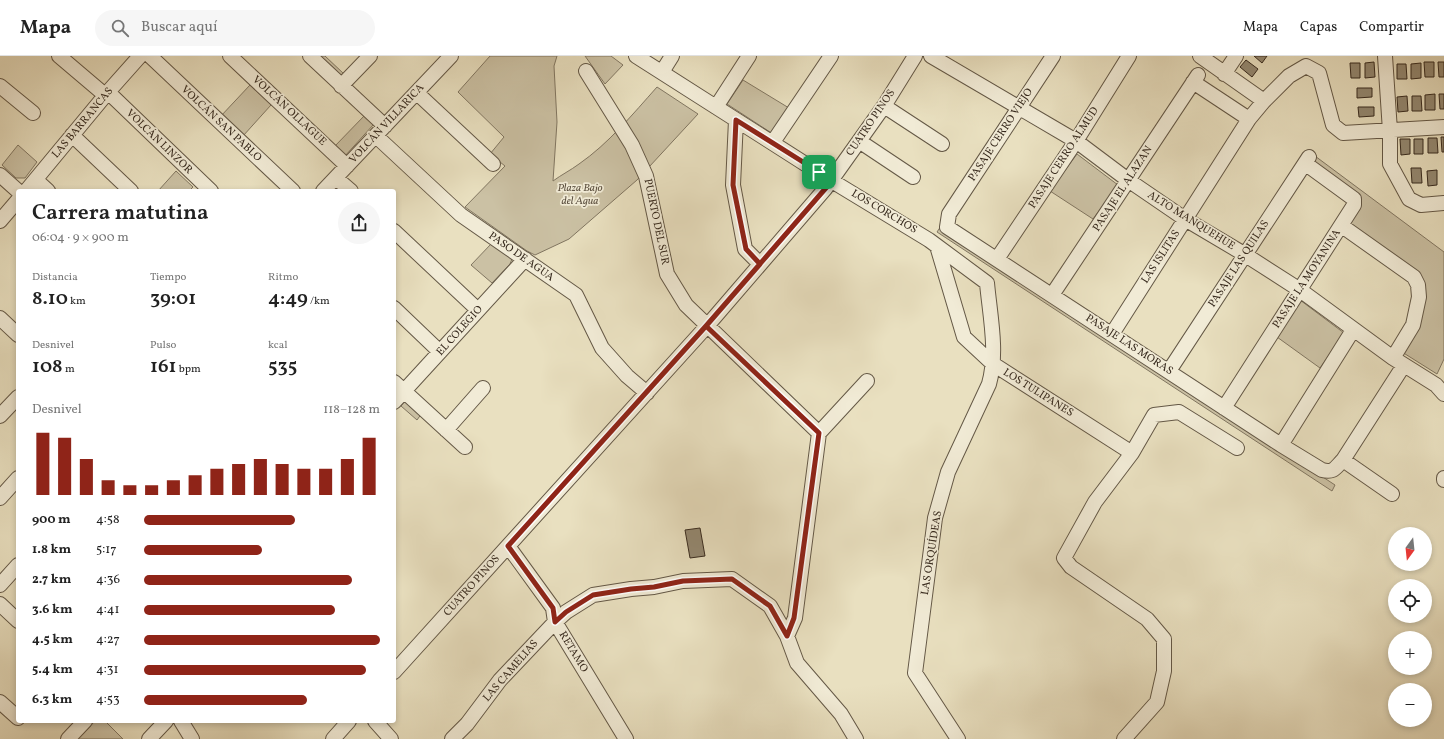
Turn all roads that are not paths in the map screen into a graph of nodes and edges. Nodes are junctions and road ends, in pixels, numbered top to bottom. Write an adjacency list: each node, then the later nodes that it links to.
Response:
1 (59, 56): 25 (street, VOLCÁN LINZOR)
2 (140, 56): 25 (street, LAS BARRANCAS)
3 (150, 56): 55 (street, VOLCÁN SAN PABLO)
4 (230, 56): 43 (street, VOLCÁN OLLAGUE)
5 (310, 56): 23 (street, PASO DE AGUA)
6 (370, 56): 23 (street)
7 (451, 56): 24 (street, VOLCÁN VILLARICA)
8 (636, 56): 20 (street, LOS CORCHOS)
9 (672, 56): 20 (street)
10 (749, 56): 28 (street)
11 (831, 56): 39 (street)
12 (915, 56): 27 (street, CUATRO PINOS)
13 (931, 56): 29 (street, ALTO MANQUEHUE)
14 (1053, 56): 29 (street, PASAJE CERRO VIEJO)
15 (1129, 56): 38 (street, PASAJE CERRO ALMUD)
16 (1200, 56): 21 (street)
17 (1236, 56): 21 (street)
18 (1385, 56): 35 (street)
19 (586, 71): 74 (street, PUERTO DEL SUR)
20 (662, 72): 28 (street, LOS CORCHOS)
21 (1224, 74): 26 (street)
22 (0, 86): 30 (street)
23 (341, 86): 34 (street, PASO DE AGUA)
24 (417, 93): 34 (street, VOLCÁN VILLARICA); 42 (street)
25 (106, 94): 36 (street, LAS BARRANCAS); 54 (street, VOLCÁN LINZOR)
26 (1264, 101): 31 (street, LAS ISLITAS); 35 (street, LAS ISLITAS)
27 (884, 106): 37 (street, CUATRO PINOS); 40 (street)
28 (716, 107): 32 (street, LOS CORCHOS)
29 (1019, 107): 38 (street, ALTO MANQUEHUE); 60 (street, PASAJE CERRO VIEJO)
30 (33, 113)
31 (1249, 119): 48 (street, PASAJE EL ALAZAN); 61 (street, LAS ISLITAS)
32 (736, 120): 39 (street, LOS CORCHOS); 69 (street)
33 (1444, 127): 35 (street)
34 (381, 131): 43 (street, VOLCÁN VILLARICA); 67 (street, PASO DE AGUA)
35 (1390, 131): 59 (street)
36 (72, 135): 47 (street, LAS BARRANCAS); 53 (street)
37 (859, 141): 45 (street); 49 (street, CUATRO PINOS)
38 (1076, 141): 48 (street, ALTO MANQUEHUE); 68 (street, PASAJE CERRO ALMUD)
39 (773, 142): 49 (street, LOS CORCHOS)
40 (942, 144)
41 (1307, 160): 63 (street, PASAJE LA MOYANINA); 66 (street, PASAJE LAS QUILAS)
42 (493, 164)
43 (347, 166): 46 (street, VOLCÁN VILLARICA)
44 (0, 175): 50 (street)
45 (913, 177)
46 (336, 178): 56 (street, VOLCÁN VILLARICA); 57 (street)
47 (36, 180): 51 (street, LAS BARRANCAS); 52 (street)
48 (1128, 180): 61 (street, ALTO MANQUEHUE); 71 (street, PASAJE EL ALAZAN)
49 (832, 181): 65 (street, LOS CORCHOS); 69 (street, CUATRO PINOS)
50 (16, 189)
51 (28, 189)
52 (46, 189)
53 (129, 189)
54 (209, 189)
55 (291, 189)
56 (325, 189)
57 (349, 189)
58 (16, 202): 62 (street)
59 (1444, 203)
60 (949, 214): 68 (street, PASAJE LAS MORAS)
61 (1185, 219): 66 (street, ALTO MANQUEHUE); 76 (street, LAS ISLITAS)
62 (0, 221)
63 (1342, 226): 70 (street, PASAJE LA MOYANINA); 78 (street)
64 (396, 233): 73 (street)
65 (933, 243): 79 (street); 79 (street, LOS TULIPANES)
66 (1244, 254): 70 (street, ALTO MANQUEHUE); 80 (street, PASAJE LAS QUILAS)
67 (525, 258): 73 (street, EL COLEGIO); 84 (street, PASO DE AGUA)
68 (997, 259): 71 (street, PASAJE LAS MORAS)
69 (760, 264): 74 (street, CUATRO PINOS)
70 (1300, 290): 75 (street, ALTO MANQUEHUE); 87 (street, PASAJE LA MOYANINA)
71 (1052, 295): 76 (street, PASAJE LAS MORAS)
72 (396, 310): 77 (street)
73 (478, 310): 77 (street, EL COLEGIO)
74 (706, 326): 84 (street, CUATRO PINOS); 90 (street, PUERTO DEL SUR)
75 (1353, 330): 78 (street, ALTO MANQUEHUE); 91 (street)
76 (1112, 334): 80 (street, PASAJE LAS MORAS)
77 (440, 352): 82 (street, EL COLEGIO)
78 (1398, 361): 85 (street, ALTO MANQUEHUE); 95 (street)
79 (992, 364): 94 (street, LOS TULIPANES); 120 (street, LAS ORQUÍDEAS)
80 (1169, 371): 87 (street, PASAJE LAS MORAS)
81 (867, 381): 90 (street)
82 (399, 387): 89 (street)
83 (483, 388): 89 (street)
84 (647, 393): 99 (street, CUATRO PINOS)
85 (1444, 394)
86 (16, 399): 88 (street)
87 (1224, 408): 91 (street, PASAJE LAS MORAS)
88 (0, 416)
89 (446, 430): 92 (street)
90 (819, 433): 105 (street)
91 (1281, 445): 95 (street, PASAJE LAS MORAS)
92 (466, 447)
93 (1237, 448): 94 (street)
94 (1132, 453): 121 (street)
95 (1343, 460): 97 (street)
96 (16, 480): 98 (street)
97 (1392, 494)
98 (0, 498)
99 (508, 546): 104 (street, RETAMO); 106 (street, CUATRO PINOS)
100 (16, 567): 101 (street)
101 (0, 585)
102 (0, 604): 103 (street)
103 (16, 619)
104 (555, 622): 105 (street, LAS CAMELIAS); 117 (street, LAS CAMELIAS); 118 (street, RETAMO)
105 (787, 636): 119 (street, LAS CAMELIAS)
106 (396, 670)
107 (83, 723): 112 (street)
108 (164, 723): 113 (street)
109 (182, 723): 114 (street)
110 (347, 723): 115 (street)
111 (377, 723): 116 (street)
112 (68, 739)
113 (148, 739)
114 (192, 739)
115 (333, 739)
116 (391, 739)
117 (452, 739)
118 (626, 739)
119 (856, 739)
120 (958, 739)
121 (1124, 739)

